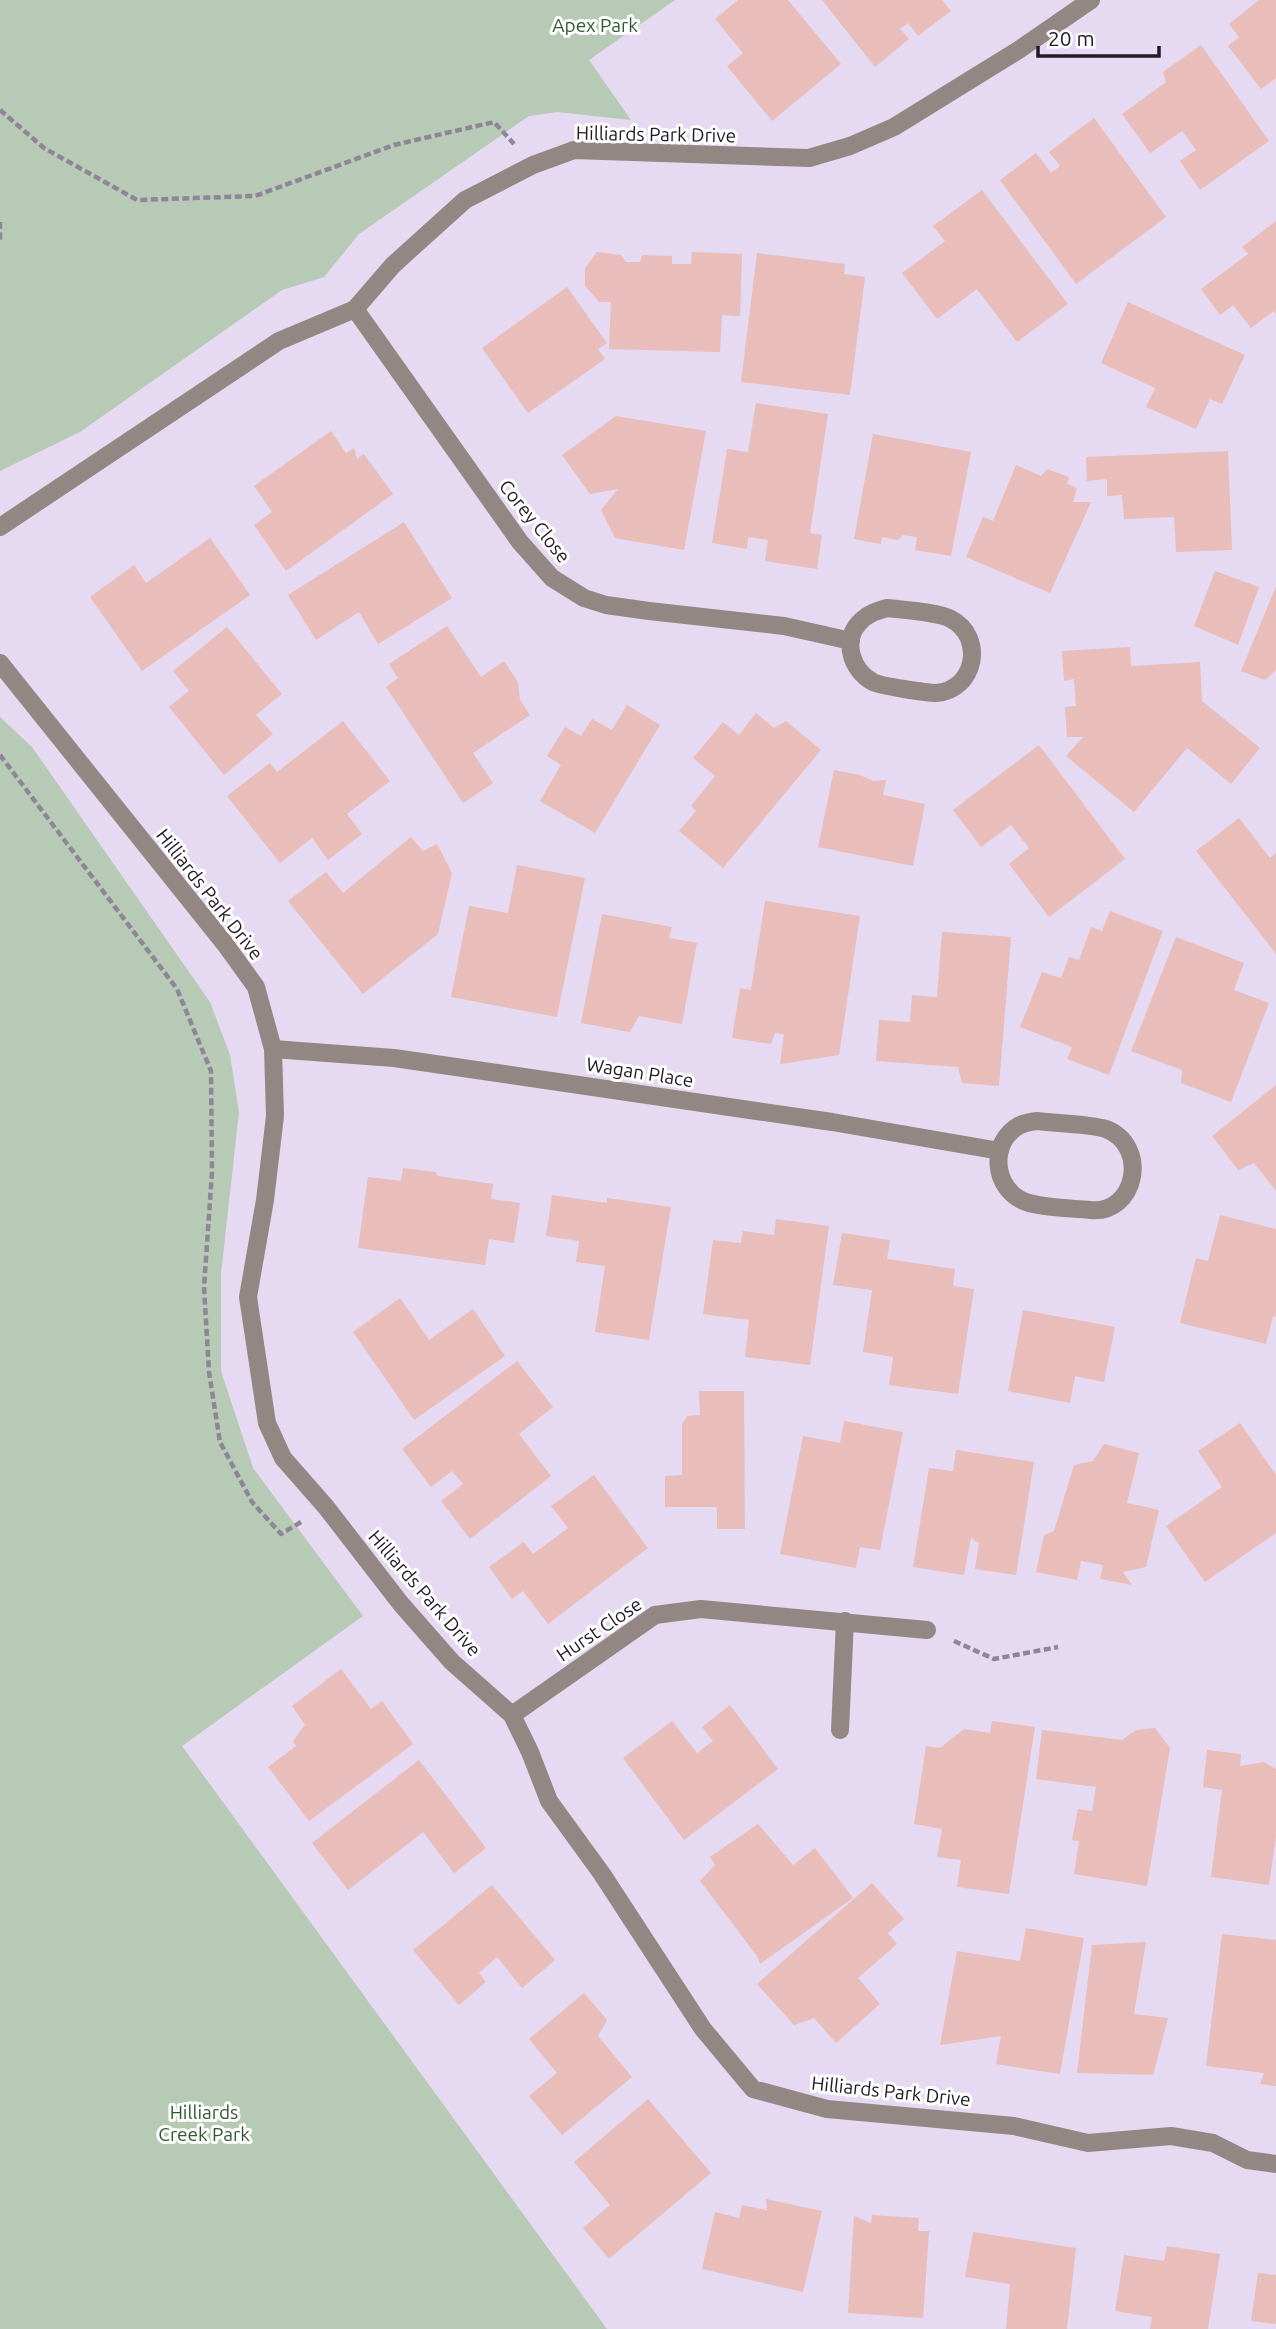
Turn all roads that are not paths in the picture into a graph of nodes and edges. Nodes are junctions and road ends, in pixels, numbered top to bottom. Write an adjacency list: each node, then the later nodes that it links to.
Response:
1 (1091, 0): 2 (street, Hilliards Park Drive)
2 (355, 309): 3 (street, Hilliards Park Drive); 4 (street, Corey Close)
3 (0, 527)
4 (851, 640): 4 (street)
5 (0, 663): 6 (street, Hilliards Park Drive)
6 (273, 1049): 7 (street, Wagan Place); 10 (street, Hilliards Park Drive)
7 (1000, 1151): 7 (street)
8 (845, 1622): 9 (street, Hurst Close); 10 (street, Hurst Close); 11 (street)
9 (928, 1630)
10 (512, 1715): 12 (street, Hilliards Park Drive)
11 (839, 1730)
12 (1276, 2164)

